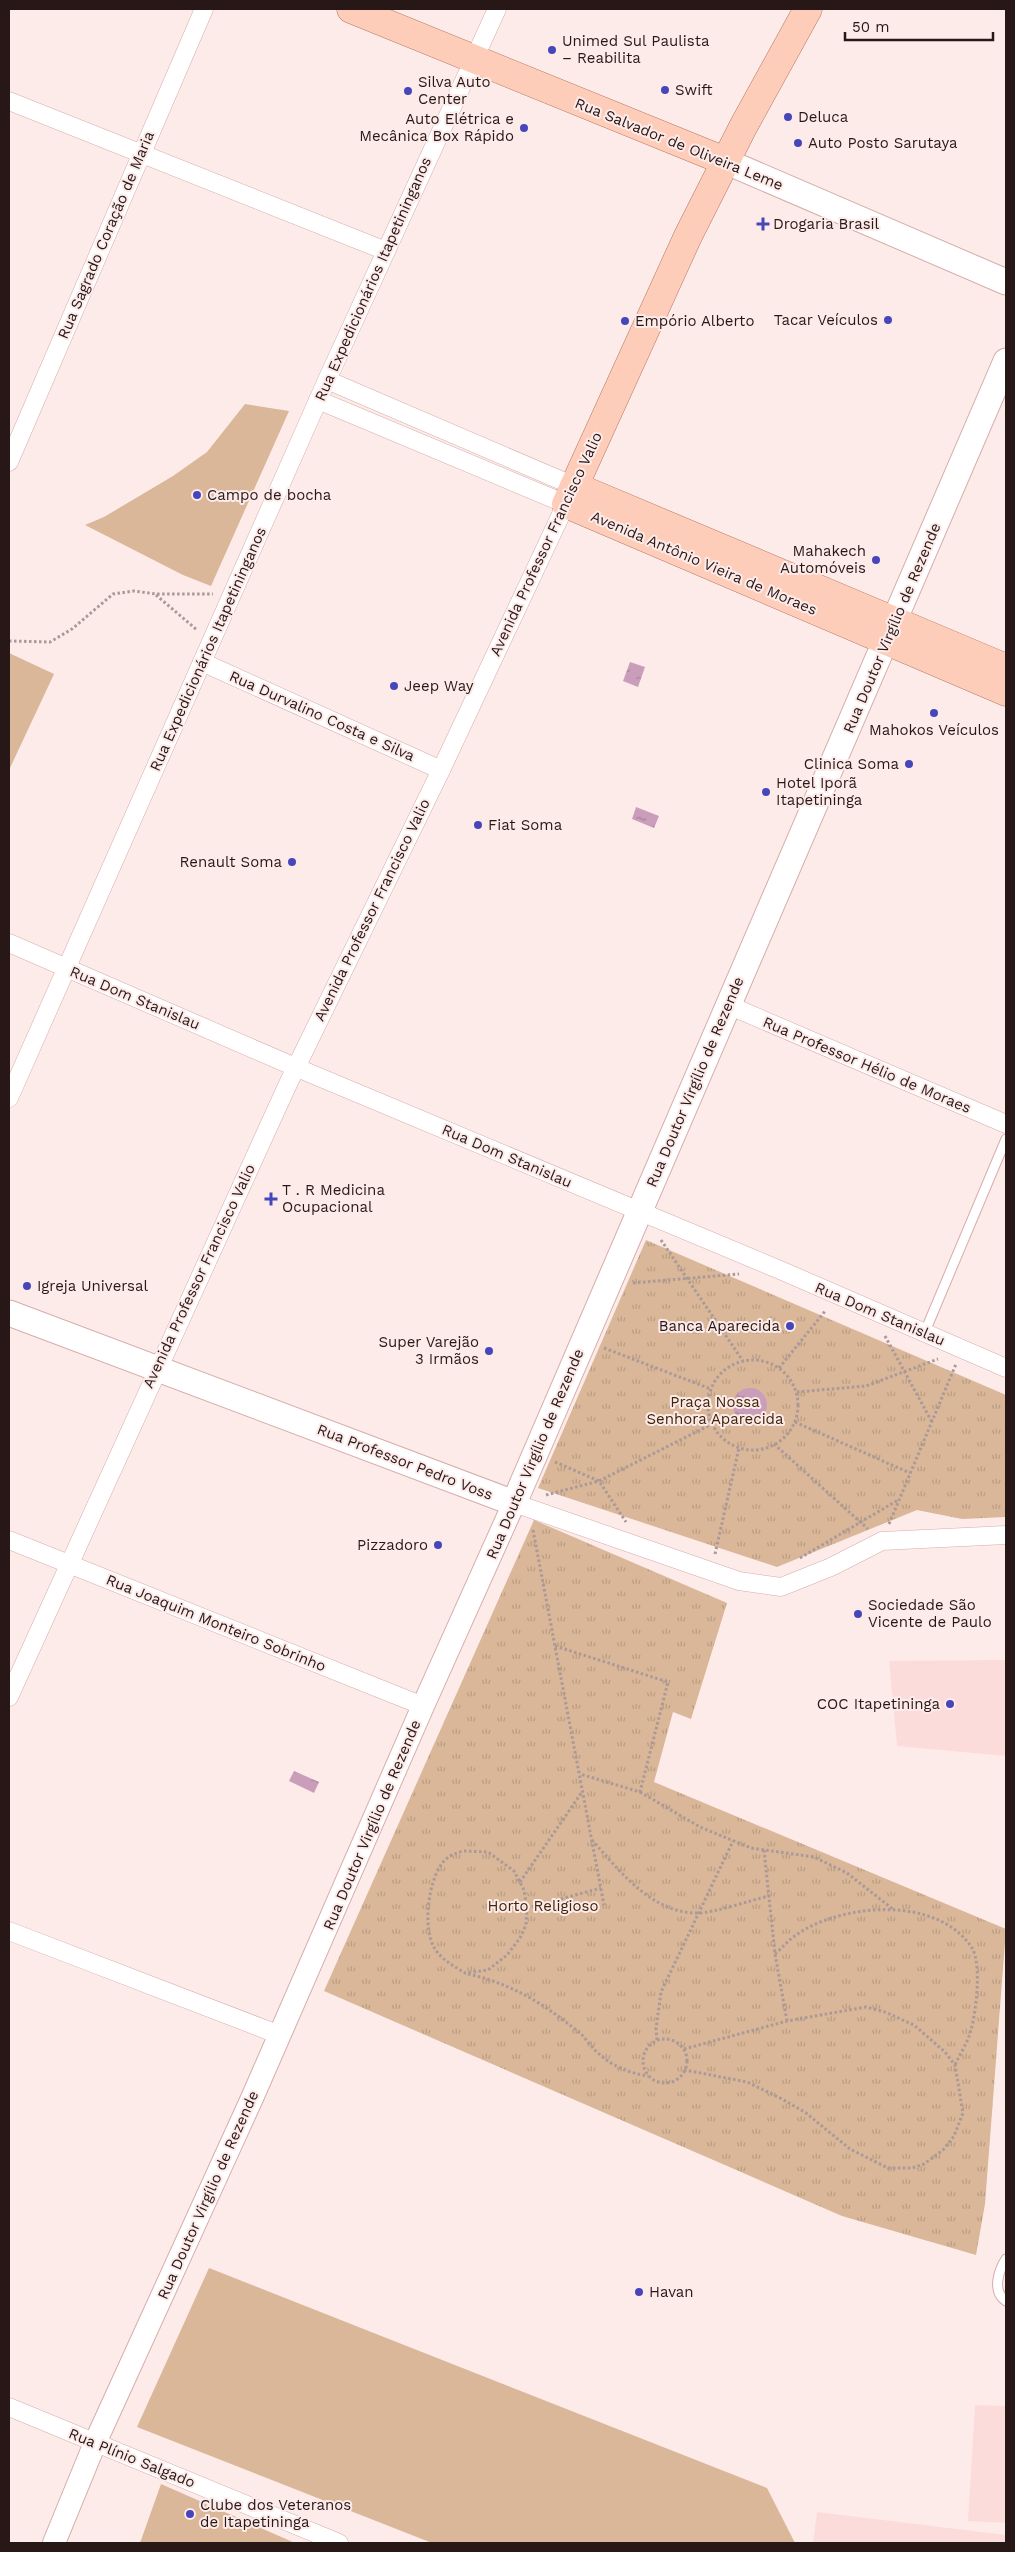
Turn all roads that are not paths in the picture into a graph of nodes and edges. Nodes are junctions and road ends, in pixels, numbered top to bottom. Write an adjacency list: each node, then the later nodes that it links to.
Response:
1 (204, 9): 9 (street, Rua Sagrado Coração de Maria)
2 (496, 9): 6 (street, Rua Expedicionários Itapetininganos)
3 (788, 9): 8 (main road, Avenida Professor Francisco Valio)
4 (808, 9): 8 (main road, Avenida Professor Francisco Valio)
5 (363, 11): 6 (main road, Rua Salvador de Oliveira Leme)
6 (473, 60): 10 (main road, Rua Salvador de Oliveira Leme); 11 (street, Rua Expedicionários Itapetininganos)
7 (9, 101): 9 (street)
8 (743, 126): 10 (main road, Avenida Professor Francisco Valio)
9 (142, 153): 11 (street); 16 (street, Rua Sagrado Coração de Maria)
10 (725, 161): 12 (main road, Rua Salvador de Oliveira Leme); 17 (main road, Avenida Professor Francisco Valio)
11 (386, 251): 14 (street, Rua Expedicionários Itapetininganos)
12 (1006, 282)
13 (1006, 361): 18 (main road, Rua Doutor Virgílio de Rezende)
14 (327, 380): 15 (street, Rua Expedicionários Itapetininganos); 17 (street, Avenida Antônio Vieira de Moraes)
15 (318, 400): 17 (street, Avenida Antônio Vieira de Moraes); 19 (street, Rua Expedicionários Itapetininganos)
16 (9, 462)
17 (570, 495): 18 (main road, Avenida Antônio Vieira de Moraes); 22 (street, Avenida Professor Francisco Valio)
18 (891, 631): 20 (main road, Avenida Antônio Vieira de Moraes); 21 (main road, Avenida Antônio Vieira de Moraes); 25 (main road, Rua Doutor Virgílio de Rezende)
19 (202, 662): 22 (street, Rua Durvalino Costa e Silva); 24 (street, Rua Expedicionários Itapetininganos)
20 (1006, 668)
21 (1006, 692)
22 (441, 770): 26 (street, Avenida Professor Francisco Valio)
23 (9, 943): 24 (street, Rua Dom Stanislau)
24 (66, 968): 26 (street, Rua Dom Stanislau); 27 (street, Rua Expedicionários Itapetininganos)
25 (728, 1006): 28 (street, Rua Professor Hélio de Moraes); 30 (main road, Rua Doutor Virgílio de Rezende)
26 (295, 1067): 30 (street, Rua Dom Stanislau); 33 (street, Avenida Professor Francisco Valio)
27 (9, 1098)
28 (1006, 1124)
29 (1006, 1139): 32 (lane)
30 (639, 1211): 32 (street, Rua Dom Stanislau); 35 (main road, Rua Doutor Virgílio de Rezende)
31 (9, 1313): 33 (main road, Rua Professor Pedro Voss)
32 (924, 1334): 34 (street, Rua Dom Stanislau)
33 (157, 1368): 35 (main road, Rua Professor Pedro Voss); 38 (street, Avenida Professor Francisco Valio)
34 (1006, 1368)
35 (522, 1506): 36 (street, Rua Professor Pedro Voss); 40 (street, Rua Doutor Virgílio de Rezende)
36 (1006, 1535)
37 (9, 1540): 38 (street, Rua Joaquim Monteiro Sobrinho)
38 (68, 1564): 39 (street, Avenida Professor Francisco Valio); 40 (street, Rua Joaquim Monteiro Sobrinho)
39 (9, 1697)
40 (422, 1706): 42 (street, Rua Doutor Virgílio de Rezende)
41 (9, 1931): 42 (street)
42 (280, 2035): 46 (street, Rua Doutor Virgílio de Rezende)
43 (1006, 2259): 44 (lane)
44 (1006, 2301)
45 (9, 2407): 46 (street, Rua Plínio Salgado)
46 (95, 2443): 47 (street, Rua Doutor Virgílio de Rezende); 48 (street, Rua Plínio Salgado)
47 (54, 2543)
48 (339, 2543)

